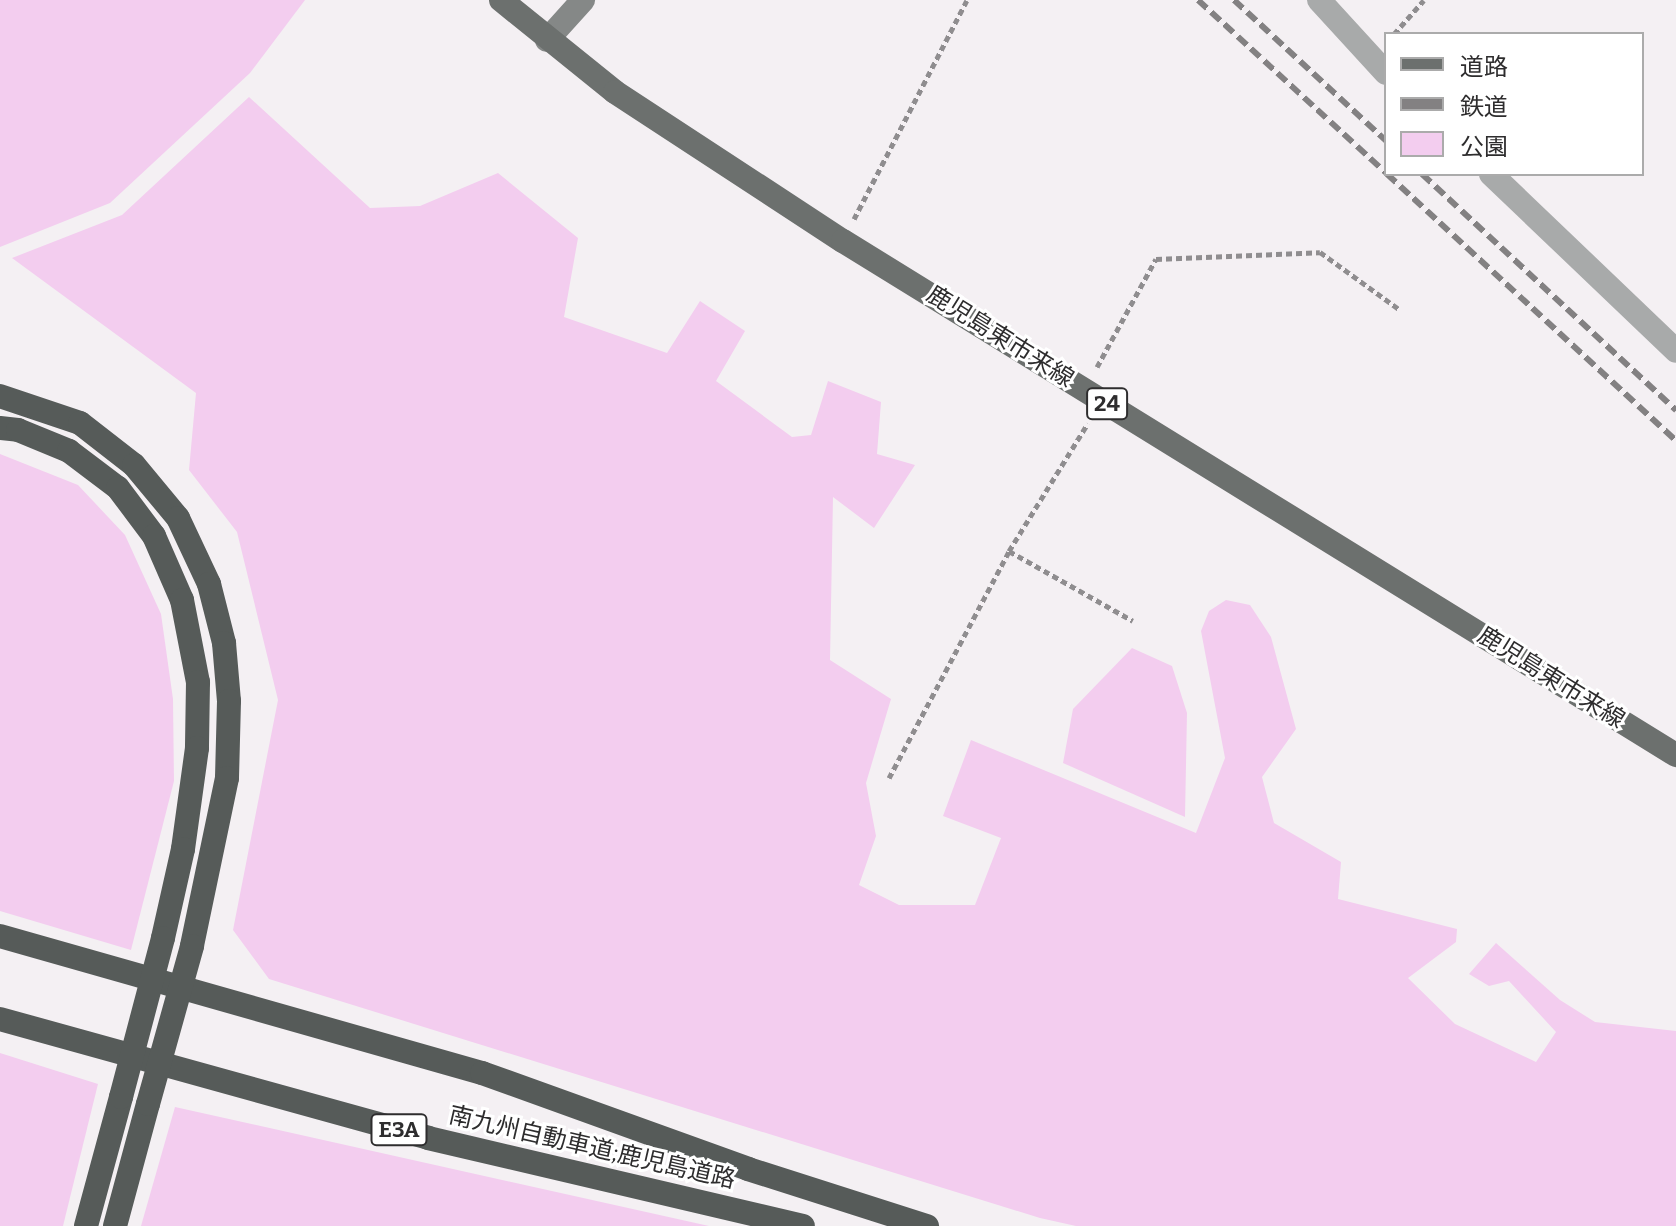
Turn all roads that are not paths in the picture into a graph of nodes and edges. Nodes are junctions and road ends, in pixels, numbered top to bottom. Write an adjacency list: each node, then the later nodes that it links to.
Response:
1 (501, 0): 4 (main road, 鹿児島東市来線 / 24)
2 (583, 0): 4 (street)
3 (1319, 0): 5 (street)
4 (547, 40): 10 (main road, 鹿児島東市来線 / 24)
5 (1384, 71)
6 (1493, 176): 7 (street)
7 (1676, 351)
8 (0, 396): 14 (highway, bridge)
9 (0, 428): 13 (highway, bridge)
10 (1676, 755)
11 (0, 936): 16 (highway)
12 (0, 1019): 15 (highway, 南九州自動車道;鹿児島道路 / E3A)
13 (86, 1226)
14 (115, 1226)
15 (803, 1226)
16 (927, 1226)

